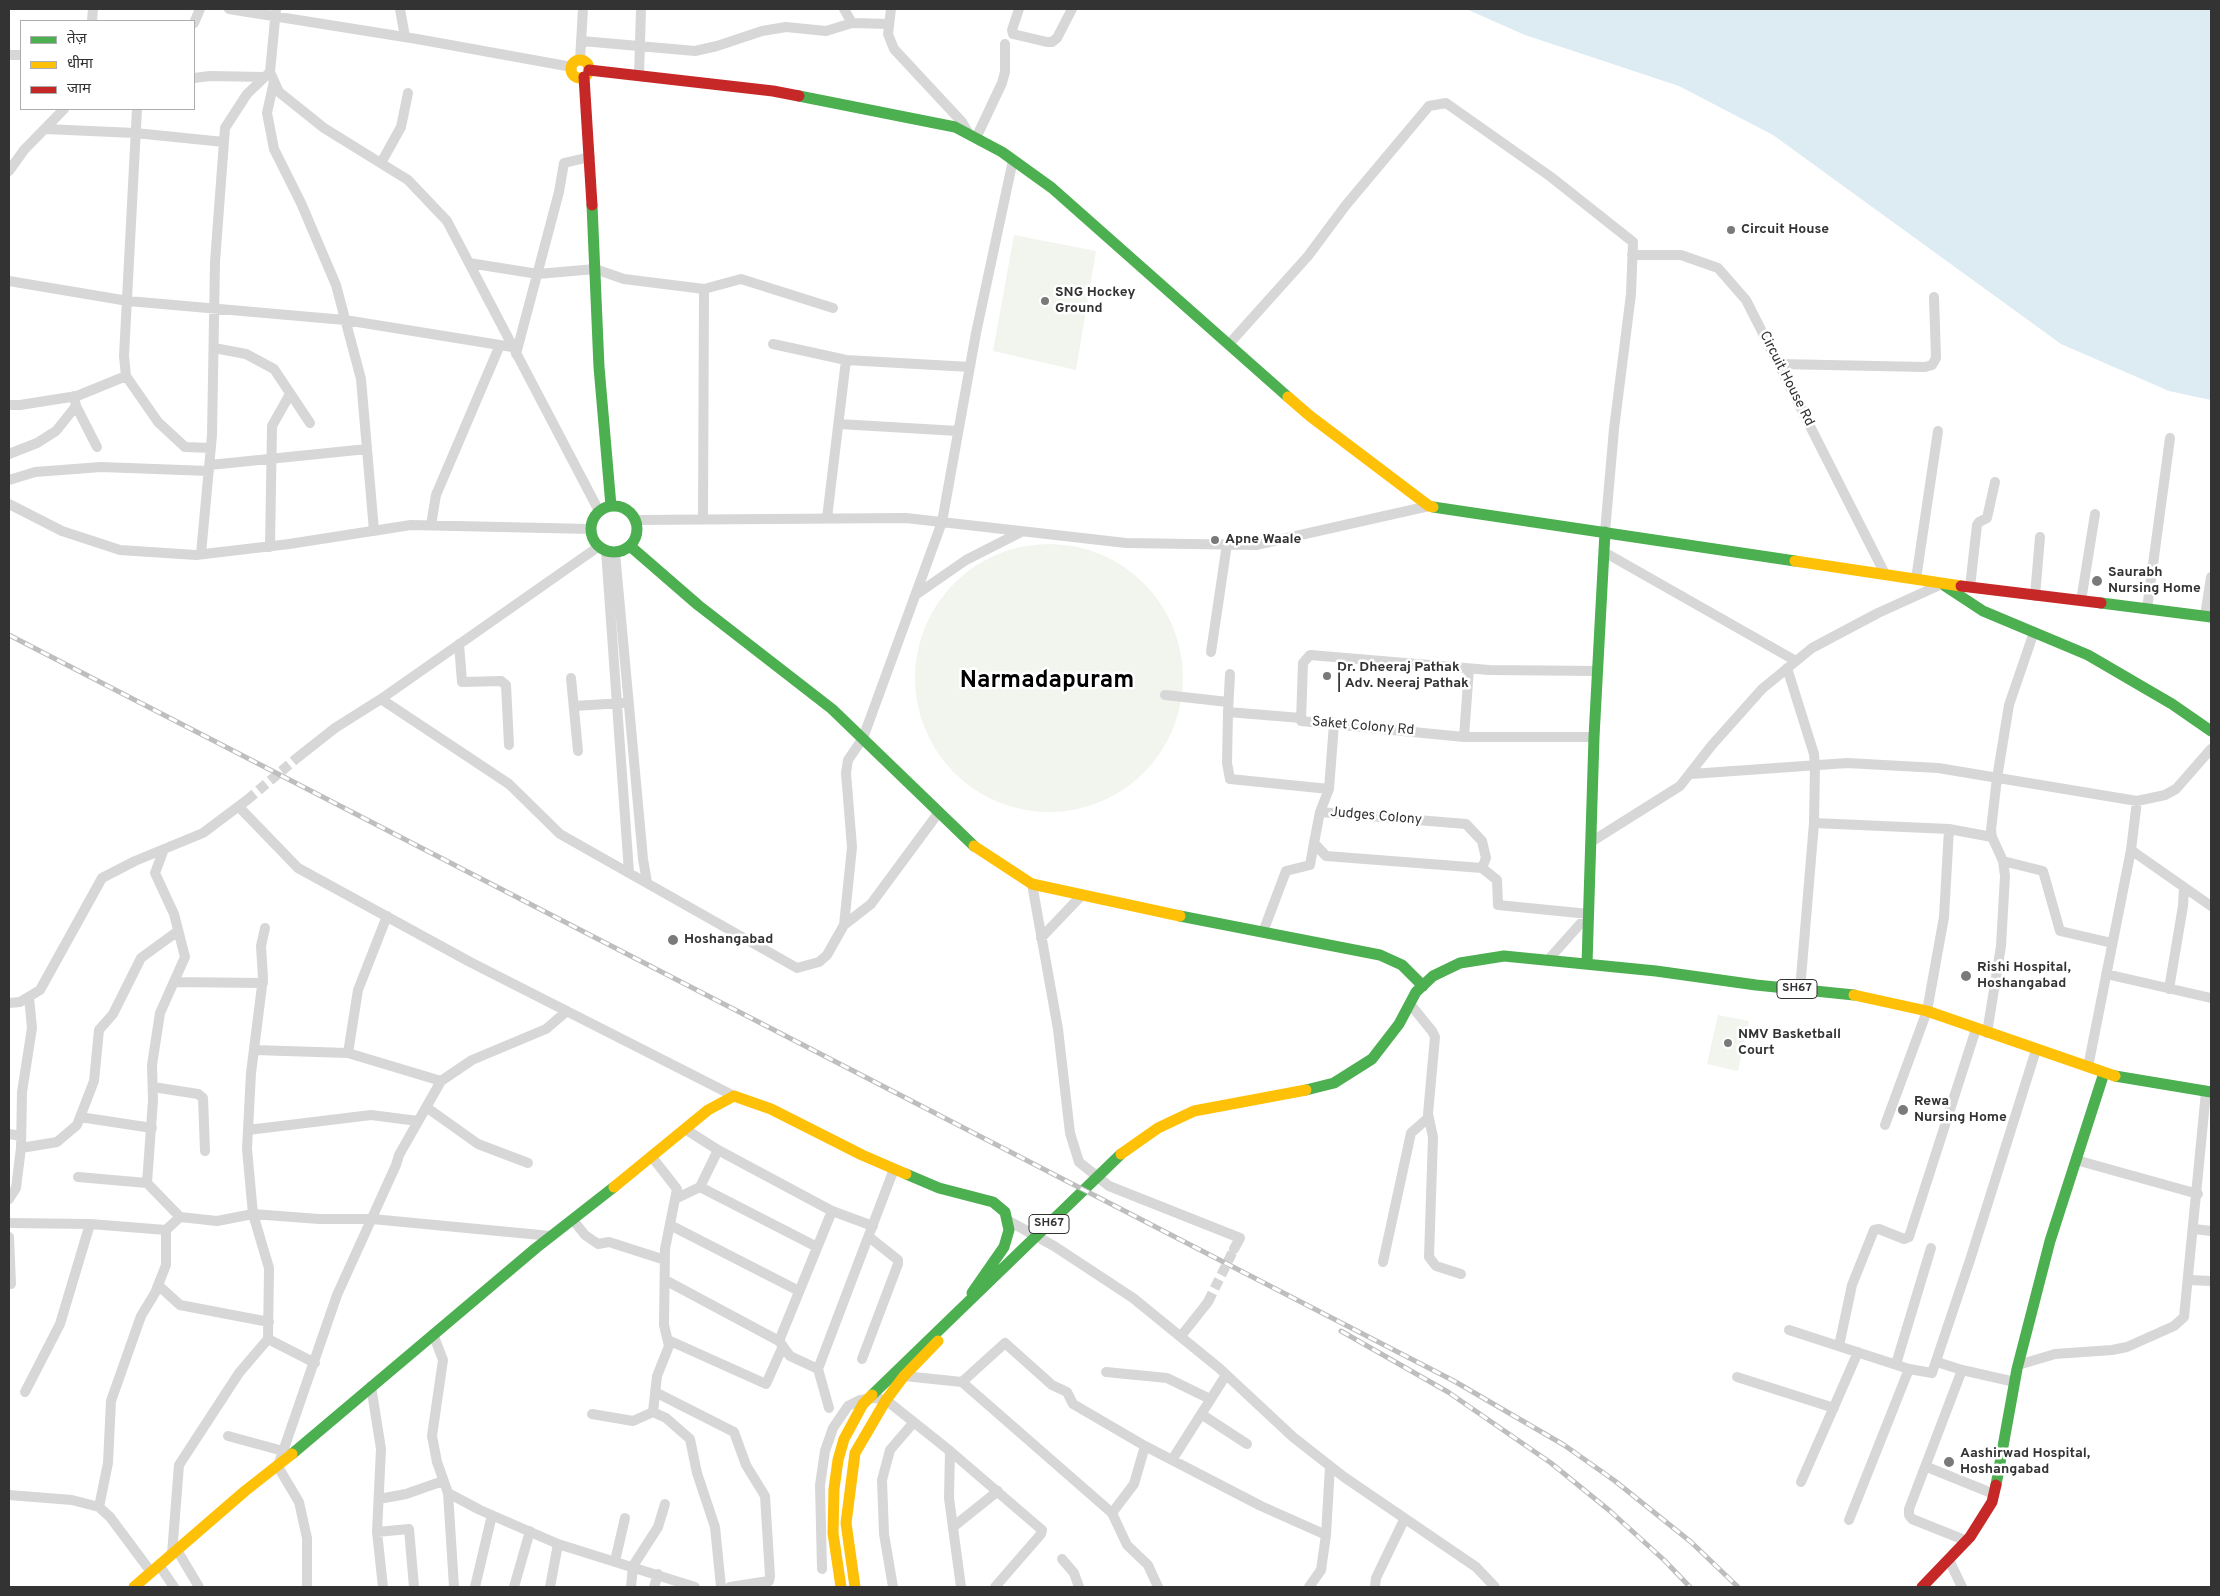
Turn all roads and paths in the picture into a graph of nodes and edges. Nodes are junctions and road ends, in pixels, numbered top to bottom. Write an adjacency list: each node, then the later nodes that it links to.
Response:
1 (200, 9): 11 (street)
2 (229, 9): 10 (street)
3 (400, 9): 14 (street)
4 (583, 9): 15 (street)
5 (641, 9): 17 (street)
6 (844, 9): 12 (street)
7 (891, 9): 13 (street)
8 (1019, 9): 9 (street)
9 (1072, 9)
10 (275, 13): 14 (street); 21 (street)
11 (195, 21)
12 (852, 23): 13 (street); 17 (street)
13 (889, 24): 28 (street)
14 (405, 37): 18 (street)
15 (582, 41): 17 (street); 18 (street)
16 (1005, 44): 28 (street)
17 (640, 46): 20 (street)
18 (576, 64): 19 (street); 19 (street)
19 (587, 74): 20 (street); 30 (street)
20 (639, 76): 28 (street)
21 (269, 77): 22 (street); 29 (street); 32 (street); 44 (street)
22 (195, 78)
23 (408, 93): 32 (street)
24 (63, 110): 26 (street)
25 (137, 110): 27 (street)
26 (45, 129): 27 (street); 33 (street)
27 (136, 133): 29 (street); 41 (street)
28 (972, 136): 31 (street)
29 (224, 142): 43 (street)
30 (590, 157): 36 (street); 37 (street)
31 (1013, 160): 46 (street); 52 (street)
32 (381, 163): 35 (street)
33 (9, 171)
34 (1632, 255): 46 (street); 51 (street, Circuit House Rd); 83 (street)
35 (469, 263): 37 (street); 49 (street)
36 (595, 269): 37 (street); 39 (street); 71 (street)
37 (538, 274): 49 (street)
38 (9, 280): 41 (street)
39 (704, 289): 42 (street); 76 (street)
40 (1934, 296): 51 (street)
41 (128, 301): 43 (street); 53 (street)
42 (833, 308)
43 (214, 309): 44 (street); 48 (street)
44 (346, 320): 47 (street); 64 (street)
45 (773, 344): 50 (street)
46 (1229, 344): 72 (street)
47 (500, 345): 49 (street); 79 (street)
48 (214, 348): 54 (street); 63 (street)
49 (514, 350): 73 (street)
50 (846, 360): 52 (street); 58 (street)
51 (1779, 364): 91 (street, Circuit House Rd)
52 (970, 367): 60 (street)
53 (126, 376): 55 (street); 63 (street)
54 (290, 394): 57 (street); 66 (street)
55 (75, 401): 56 (street); 62 (street); 65 (street)
56 (9, 405)
57 (310, 423)
58 (839, 424): 60 (street); 75 (street)
59 (1938, 430): 93 (street)
60 (958, 431): 78 (street)
61 (2170, 438): 99 (street)
62 (97, 446)
63 (211, 448): 67 (street)
64 (367, 449): 66 (street); 81 (street)
65 (9, 454)
66 (270, 459): 67 (street); 86 (street)
67 (209, 468): 68 (street); 90 (street)
68 (9, 480)
69 (1995, 482): 95 (street)
70 (9, 504): 90 (street)
71 (611, 506): 73 (street); 77 (street)
72 (1429, 506): 83 (street); 85 (street)
73 (599, 510): 80 (street)
74 (2095, 514): 98 (street)
75 (827, 518): 76 (street); 78 (street)
76 (703, 519): 77 (street)
77 (636, 520): 87 (street)
78 (942, 522): 82 (street); 96 (street)
79 (431, 525): 80 (street); 81 (street)
80 (590, 529): 88 (street)
81 (374, 530): 86 (street)
82 (1022, 531): 85 (street); 96 (street)
83 (1605, 532): 89 (street); 91 (street)
84 (2040, 536): 97 (street)
85 (1227, 544): 103 (street)
86 (270, 546): 90 (street)
87 (630, 546): 88 (street); 120 (street)
88 (606, 550): 102 (street); 111 (street); 112 (street)
89 (1604, 552): 104 (street); 106 (street)
90 (201, 554)
91 (1885, 574): 93 (street)
92 (2211, 577): 100 (street)
93 (1916, 578): 94 (street)
94 (1942, 584): 95 (street); 101 (street); 104 (street)
95 (1970, 588): 97 (street)
96 (917, 594): 120 (street)
97 (2036, 596): 98 (street)
98 (2081, 601): 99 (street)
99 (2147, 609): 100 (street)
100 (2208, 617)
101 (2034, 632): 117 (street); 127 (street)
102 (459, 644): 110 (street); 121 (street)
103 (1211, 652)
104 (1791, 664): 125 (street); 126 (street)
105 (1469, 669): 106 (street, Saket Colony Rd); 115 (street, Saket Colony Rd); 118 (street)
106 (1598, 671): 119 (street)
107 (1230, 674): 114 (street)
108 (572, 678): 113 (street)
109 (1165, 695): 114 (street)
110 (381, 699): 124 (street); 141 (street)
111 (628, 702): 112 (street); 142 (street)
112 (617, 703): 113 (street); 141 (street)
113 (574, 706): 123 (street)
114 (1228, 707): 115 (street); 128 (street)
115 (1300, 718): 116 (street, Saket Colony Rd)
116 (1334, 724): 118 (street, Saket Colony Rd); 128 (street)
117 (2211, 731)
118 (1464, 737): 119 (street, Saket Colony Rd)
119 (1594, 737): 135 (street)
120 (863, 738): 130 (street); 149 (street)
121 (509, 745)
122 (2211, 749): 129 (street)
123 (578, 751)
124 (297, 758)
125 (1815, 766): 126 (street); 127 (street); 132 (street)
126 (1691, 774): 135 (street)
127 (1997, 778): 129 (street); 134 (street)
128 (1329, 789): 131 (street)
129 (2136, 801): 138 (street)
130 (939, 812): 143 (street); 149 (street)
131 (1320, 812): 136 (street, Judges Colony); 140 (street, Judges Colony)
132 (1814, 823): 133 (street); 162 (street)
133 (1949, 829): 134 (street); 168 (street)
134 (1992, 838): 139 (street)
135 (1591, 842): 147 (street)
136 (1314, 843): 140 (street); 152 (street, Judges Colony)
137 (164, 849): 148 (street); 151 (street); 163 (street)
138 (2131, 850): 144 (street); 154 (street)
139 (2003, 861): 154 (street); 169 (street)
140 (1482, 868): 147 (street)
141 (629, 872): 142 (street)
142 (647, 882): 149 (street)
143 (1032, 884): 145 (street); 153 (street)
144 (2184, 887): 146 (street); 161 (street)
145 (1081, 896): 152 (street); 153 (street)
146 (2211, 906)
147 (1588, 914): 155 (street); 156 (street)
148 (387, 916): 167 (street); 172 (street)
149 (844, 925)
150 (265, 928): 159 (street)
151 (178, 931): 158 (street); 180 (street)
152 (1263, 932): 160 (street)
153 (1041, 938): 220 (street)
154 (2112, 943): 157 (street)
155 (1548, 960): 156 (street, SH67); 160 (street, SH67)
156 (1587, 964): 162 (street, SH67)
157 (2106, 974): 161 (street); 173 (street)
158 (174, 982): 159 (street); 176 (street)
159 (263, 983): 170 (street)
160 (1423, 986): 166 (street, SH67)
161 (2170, 989): 164 (street)
162 (1800, 990): 168 (street, SH67)
163 (30, 997): 165 (street); 188 (street)
164 (2211, 998)
165 (9, 1002)
166 (1410, 1004): 181 (street); 317 (street, SH67)
167 (567, 1011): 175 (street); 178 (street)
168 (1927, 1011): 169 (street, SH67); 183 (street)
169 (1982, 1031): 171 (street, SH67); 238 (street)
170 (254, 1050): 172 (street); 186 (street)
171 (2036, 1050): 173 (street, SH67); 241 (street)
172 (348, 1053): 175 (street)
173 (2088, 1067): 174 (street, SH67)
174 (2104, 1073): 177 (street, SH67); 193 (street)
175 (441, 1081): 179 (street)
176 (153, 1087): 184 (street); 191 (street)
177 (2209, 1092): 199 (street)
178 (734, 1096): 185 (street); 195 (street)
179 (426, 1107): 182 (street); 194 (street)
180 (80, 1117): 184 (street); 189 (street)
181 (1428, 1118): 222 (street); 223 (street)
182 (418, 1121): 186 (street); 205 (street)
183 (1885, 1125)
184 (152, 1128): 197 (street)
185 (685, 1129): 190 (street); 192 (street)
186 (248, 1130): 203 (street)
187 (9, 1134): 188 (street)
188 (21, 1136): 189 (street)
189 (21, 1148): 200 (street)
190 (718, 1150): 198 (street); 202 (street)
191 (205, 1151)
192 (652, 1157): 201 (street); 206 (street)
193 (2076, 1160): 199 (street); 244 (street)
194 (528, 1163)
195 (894, 1169): 207 (street); 211 (street)
196 (78, 1178): 197 (street)
197 (148, 1182): 204 (street)
198 (700, 1186): 201 (street); 218 (street)
199 (2198, 1194): 212 (street)
200 (9, 1198)
201 (675, 1199): 210 (street)
202 (832, 1211): 211 (street); 218 (street)
203 (253, 1214): 204 (street); 205 (street); 231 (street)
204 (180, 1217): 213 (street)
205 (372, 1218): 215 (street); 242 (street)
206 (573, 1220): 215 (street); 221 (street)
207 (1007, 1220): 234 (street); 250 (street)
208 (9, 1223): 209 (street)
209 (90, 1224): 213 (street); 255 (street)
210 (670, 1225): 221 (street); 229 (street)
211 (873, 1226): 217 (street)
212 (2194, 1229): 214 (street); 225 (street)
213 (166, 1230): 228 (street)
214 (2211, 1231)
215 (551, 1236): 233 (street)
216 (9, 1237): 227 (street)
217 (869, 1237): 240 (street); 246 (street)
218 (817, 1247): 229 (street)
219 (1932, 1248): 243 (street)
220 (1234, 1249)
221 (665, 1260): 224 (street)
222 (1383, 1262)
223 (1461, 1274)
224 (665, 1280): 236 (street); 237 (street)
225 (2189, 1280): 226 (street); 244 (street)
226 (2211, 1281)
227 (11, 1284)
228 (158, 1285): 231 (street); 282 (street)
229 (799, 1291): 237 (street)
230 (1208, 1302): 234 (street)
231 (268, 1322): 235 (street)
232 (1789, 1330): 238 (street)
233 (433, 1334): 254 (street); 274 (street)
234 (1181, 1336): 249 (street)
235 (268, 1339): 242 (street); 294 (street)
236 (668, 1340): 237 (street); 256 (street)
237 (781, 1343): 246 (street)
238 (1839, 1346): 239 (street)
239 (1858, 1352): 243 (street); 260 (street)
240 (862, 1359)
241 (1937, 1362): 245 (street); 247 (street)
242 (315, 1363): 268 (street)
243 (1896, 1364): 245 (street)
244 (2018, 1366): 253 (street)
245 (1908, 1368): 287 (street)
246 (818, 1369): 259 (street)
247 (1962, 1370): 253 (street); 273 (street)
248 (1106, 1372): 257 (street)
249 (1226, 1375): 257 (street); 272 (street)
250 (904, 1376): 252 (street); 258 (street)
251 (1737, 1377): 260 (street)
252 (962, 1382): 267 (street); 283 (street)
253 (2015, 1382): 278 (street)
254 (371, 1386): 271 (street); 280 (street)
255 (25, 1392)
256 (655, 1392): 261 (street); 316 (street)
257 (1210, 1399): 263 (street)
258 (886, 1400): 264 (street); 300 (street); 318 (street)
259 (829, 1408)
260 (1834, 1408): 275 (street)
261 (653, 1412): 262 (street); 315 (street)
262 (592, 1414)
263 (1201, 1414): 266 (street); 270 (street)
264 (914, 1422): 269 (street); 319 (street)
265 (228, 1436): 268 (street)
266 (1247, 1444)
267 (1145, 1446): 270 (street); 283 (street)
268 (283, 1451): 271 (street)
269 (950, 1451): 276 (street); 288 (street)
270 (1172, 1460): 291 (street)
271 (278, 1465): 294 (street); 305 (street)
272 (1330, 1466): 286 (street); 291 (street)
273 (1926, 1467): 278 (street); 292 (street)
274 (444, 1482): 277 (street); 280 (street)
275 (1801, 1482)
276 (998, 1491): 288 (street); 321 (street)
277 (448, 1493): 284 (street); 308 (street)
278 (1994, 1494): 292 (street)
279 (9, 1496): 282 (street)
280 (379, 1499): 290 (street)
281 (665, 1504): 298 (street)
282 (99, 1507): 299 (street)
283 (1112, 1513): 323 (street)
284 (492, 1515): 289 (street); 309 (street)
285 (624, 1518): 297 (street)
286 (1404, 1520): 325 (street); 326 (street)
287 (1849, 1520)
288 (953, 1527): 320 (street)
289 (530, 1531): 293 (street); 310 (street)
290 (377, 1532): 306 (street); 307 (street)
291 (1326, 1535): 324 (street)
292 (1967, 1541): 296 (street)
293 (558, 1544): 297 (street); 311 (street)
294 (174, 1552): 299 (street); 304 (street)
295 (1062, 1559): 322 (street)
296 (1949, 1560): 327 (street); 328 (street)
297 (615, 1561): 298 (street)
298 (633, 1566): 301 (street); 312 (street)
299 (155, 1569): 302 (street); 303 (street)
300 (822, 1569)
301 (658, 1574): 313 (street); 314 (street)
302 (134, 1587)
303 (174, 1587)
304 (199, 1587)
305 (307, 1587)
306 (383, 1587)
307 (414, 1587)
308 (454, 1587)
309 (475, 1587)
310 (514, 1587)
311 (550, 1587)
312 (631, 1587)
313 (654, 1587)
314 (695, 1587)
315 (721, 1587)
316 (730, 1587)
317 (841, 1587)
318 (855, 1587)
319 (893, 1587)
320 (961, 1587)
321 (995, 1587)
322 (1079, 1587)
323 (1158, 1587)
324 (1309, 1587)
325 (1375, 1587)
326 (1495, 1587)
327 (1922, 1587)
328 (1962, 1587)

